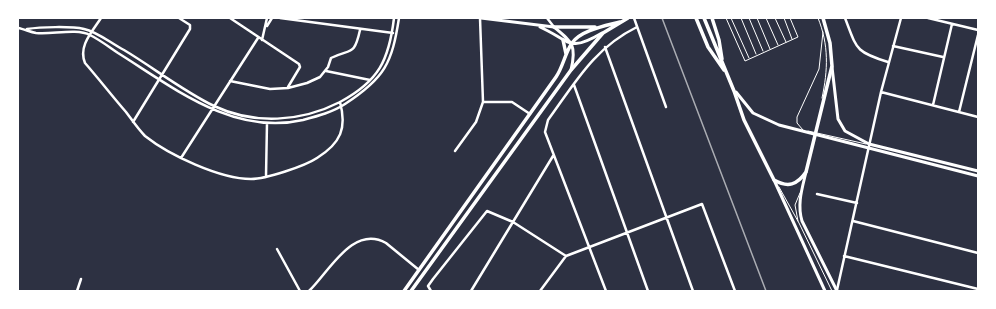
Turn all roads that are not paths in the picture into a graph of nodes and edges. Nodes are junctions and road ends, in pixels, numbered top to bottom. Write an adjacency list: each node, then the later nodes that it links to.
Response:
1 (101, 18): 42 (street)
2 (179, 18): 68 (street)
3 (230, 18): 45 (street)
4 (267, 18): 32 (street)
5 (272, 18): 32 (street)
6 (280, 18): 38 (street)
7 (394, 18): 43 (street)
8 (399, 18): 80 (street)
9 (480, 18): 33 (street); 77 (street)
10 (547, 18): 35 (street)
11 (627, 18): 30 (main road)
12 (634, 18): 34 (street)
13 (696, 18): 67 (main road)
14 (704, 18): 63 (main road)
15 (712, 18): 63 (main road)
16 (726, 18): 60 (lane)
17 (731, 18): 60 (lane)
18 (741, 18): 56 (lane)
19 (750, 18): 55 (lane)
20 (757, 18): 54 (lane)
21 (766, 18): 51 (lane)
22 (775, 18): 49 (lane)
23 (784, 18): 48 (lane)
24 (790, 18): 48 (lane)
25 (818, 18): 41 (lane)
26 (823, 18): 64 (main road)
27 (845, 18): 62 (street)
28 (901, 18): 52 (street)
29 (928, 18): 31 (street)
30 (620, 22): 36 (main road); 40 (main road)
31 (952, 24): 39 (street); 58 (street)
32 (267, 26): 46 (street)
33 (538, 26): 35 (street); 47 (street)
34 (638, 26): 53 (street); 81 (street)
35 (554, 27): 36 (main road); 50 (street)
36 (598, 27): 50 (main road)
37 (18, 28): 42 (street)
38 (360, 30): 43 (street); 66 (street)
39 (978, 30)
40 (603, 32): 50 (street); 65 (main road)
41 (824, 32): 86 (lane); 89 (lane)
42 (91, 33): 57 (street); 61 (street); 87 (street)
43 (393, 33): 70 (street)
44 (978, 35): 83 (street)
45 (258, 38): 46 (street); 71 (street)
46 (262, 40): 73 (street)
47 (563, 40): 50 (street); 59 (main road)
48 (792, 40): 49 (lane)
49 (786, 43): 51 (lane)
50 (572, 44): 59 (main road); 65 (street)
51 (778, 46): 54 (lane)
52 (893, 46): 58 (street); 62 (street)
53 (605, 47): 72 (street); 100 (street)
54 (770, 49): 55 (lane)
55 (764, 52): 56 (lane)
56 (756, 55): 60 (lane)
57 (133, 56): 61 (street); 68 (street)
58 (943, 57): 78 (street)
59 (566, 59): 84 (main road)
60 (749, 59)
61 (130, 60): 69 (street)
62 (888, 62): 75 (street)
63 (723, 65): 67 (main road)
64 (832, 66): 86 (main road); 89 (street)
65 (571, 70): 117 (main road)
66 (326, 71): 70 (street); 73 (street)
67 (725, 72): 74 (main road)
68 (163, 75): 69 (street); 79 (street)
69 (160, 79): 82 (street); 87 (street)
70 (371, 80): 76 (street)
71 (230, 81): 73 (street); 79 (street)
72 (574, 85): 91 (street); 104 (street)
73 (288, 88)
74 (734, 91): 89 (street); 97 (main road)
75 (881, 92): 78 (street); 89 (street)
76 (340, 102): 79 (street); 80 (street)
77 (483, 102): 84 (street); 90 (street)
78 (933, 105): 83 (street)
79 (214, 106): 82 (street)
80 (341, 106): 88 (street); 95 (street)
81 (666, 107)
82 (211, 110): 88 (street); 92 (street)
83 (959, 112): 85 (street)
84 (530, 114): 110 (main road)
85 (978, 117)
86 (819, 119): 94 (main road)
87 (134, 122): 92 (street)
88 (267, 123): 95 (street)
89 (868, 146): 93 (street); 96 (street); 99 (street)
90 (456, 151)
91 (554, 156): 102 (street); 105 (street)
92 (181, 158): 95 (street)
93 (978, 171)
94 (806, 172): 97 (main road); 103 (street)
95 (266, 176)
96 (978, 176)
97 (774, 180): 103 (lane); 125 (street)
98 (818, 194): 99 (street)
99 (857, 203): 101 (street)
100 (666, 218): 104 (street); 123 (street); 124 (street)
101 (853, 221): 107 (street); 109 (street)
102 (513, 222): 108 (street); 118 (street); 119 (street)
103 (801, 222): 126 (lane); 127 (street)
104 (626, 234): 105 (street); 122 (street)
105 (590, 247): 108 (street); 121 (street)
106 (277, 249): 114 (street)
107 (978, 253)
108 (566, 256): 120 (street)
109 (844, 256): 112 (street); 127 (street)
110 (419, 270): 115 (street); 116 (main road)
111 (81, 279): 113 (street)
112 (978, 289)
113 (77, 291)
114 (300, 291)
115 (309, 291)
116 (404, 291)
117 (411, 291)
118 (432, 291)
119 (471, 291)
120 (540, 291)
121 (606, 291)
122 (648, 291)
123 (693, 291)
124 (735, 291)
125 (825, 291)
126 (832, 291)
127 (837, 291)

